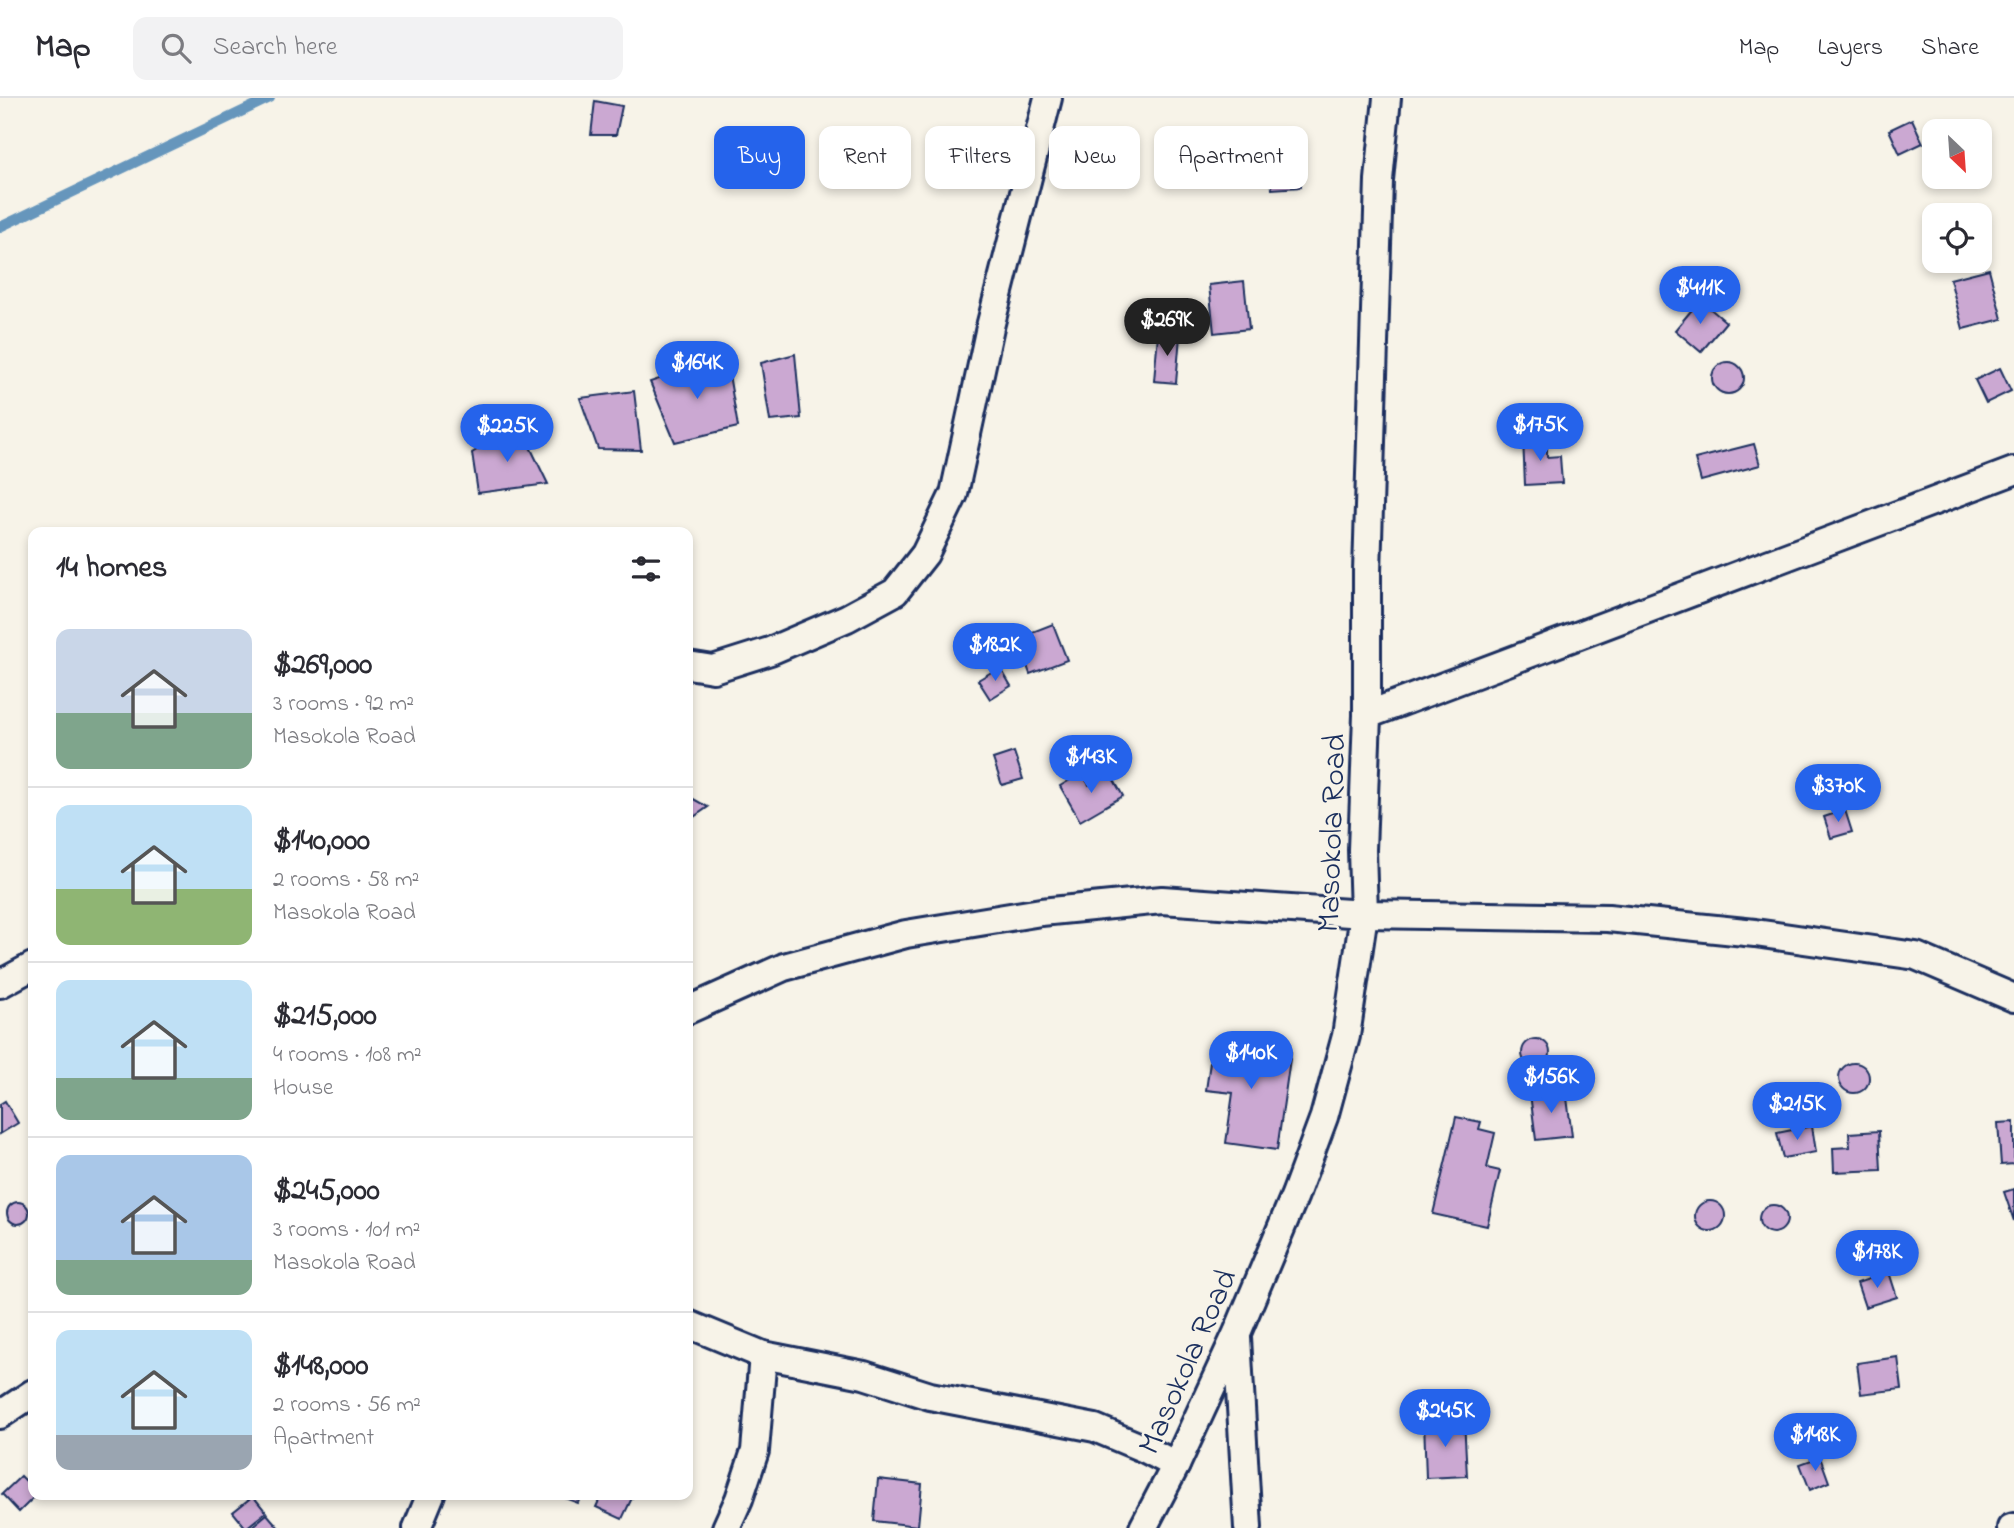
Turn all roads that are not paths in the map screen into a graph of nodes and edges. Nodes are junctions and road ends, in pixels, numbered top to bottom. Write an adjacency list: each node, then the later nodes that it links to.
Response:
1 (1048, 98): 4 (street)
2 (1387, 98): 5 (street, Masokola Road)
3 (2014, 471): 5 (street)
4 (693, 667)
5 (1367, 715): 6 (street, Masokola Road)
6 (1364, 915): 9 (street); 10 (street); 12 (street, Masokola Road)
7 (28, 969): 8 (street)
8 (0, 984)
9 (2014, 998)
10 (693, 1008)
11 (693, 1326): 13 (street)
12 (1237, 1334): 16 (street, Masokola Road); 21 (street)
13 (764, 1355): 16 (street); 19 (street)
14 (28, 1396): 15 (street)
15 (0, 1415)
16 (1176, 1465): 20 (street, Masokola Road)
17 (429, 1500): 18 (street)
18 (417, 1528)
19 (726, 1528)
20 (1143, 1528)
21 (1248, 1528)

